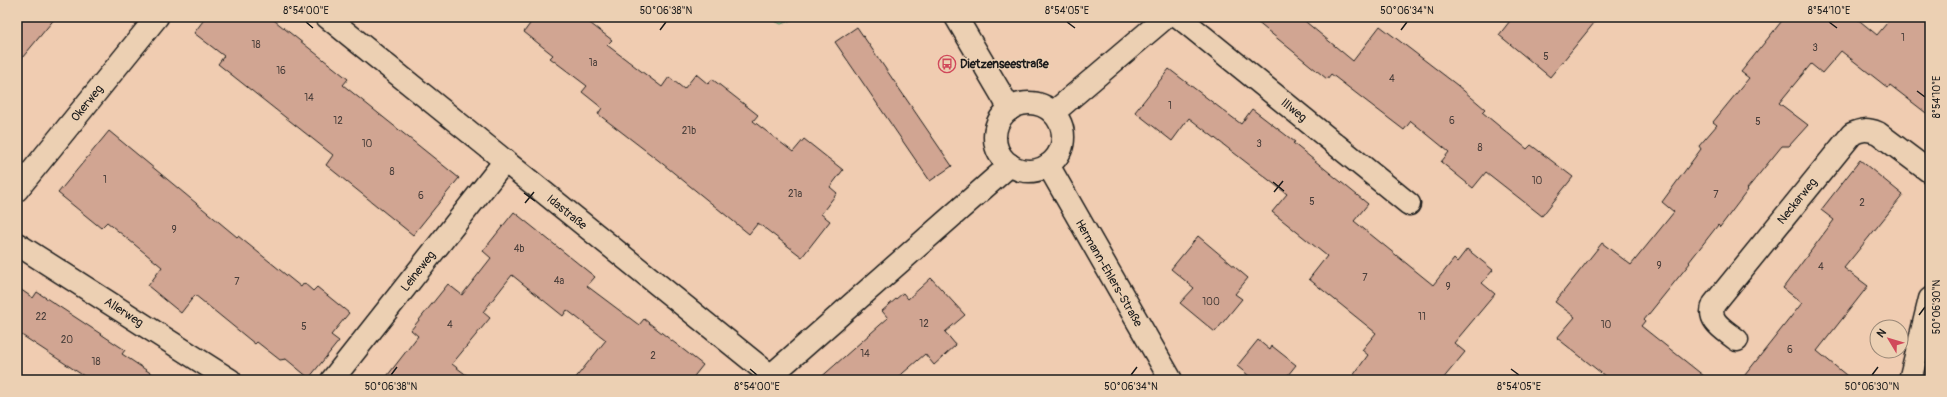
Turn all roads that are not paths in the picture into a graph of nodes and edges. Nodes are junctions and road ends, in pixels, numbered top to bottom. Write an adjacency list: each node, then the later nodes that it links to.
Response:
1 (157, 17): 12 (street, Okerweg)
2 (327, 17): 8 (street, Idastraße)
3 (956, 17): 6 (street)
4 (1166, 17): 7 (street)
5 (1179, 17): 13 (street, Illweg)
6 (1010, 109): 7 (street); 9 (street)
7 (1053, 113): 10 (street)
8 (505, 161): 17 (street, Idastraße); 19 (street, Leineweg)
9 (1010, 165): 10 (street); 17 (street)
10 (1048, 165): 20 (street, Hermann-Ehlers-Straße)
11 (1930, 172): 16 (street, Neckarweg)
12 (17, 190)
13 (1409, 204)
14 (17, 244): 18 (street, Allerweg)
15 (1930, 299): 21 (street)
16 (1737, 340)
17 (769, 378)
18 (230, 380)
19 (332, 380)
20 (1171, 380)
21 (1910, 380)

